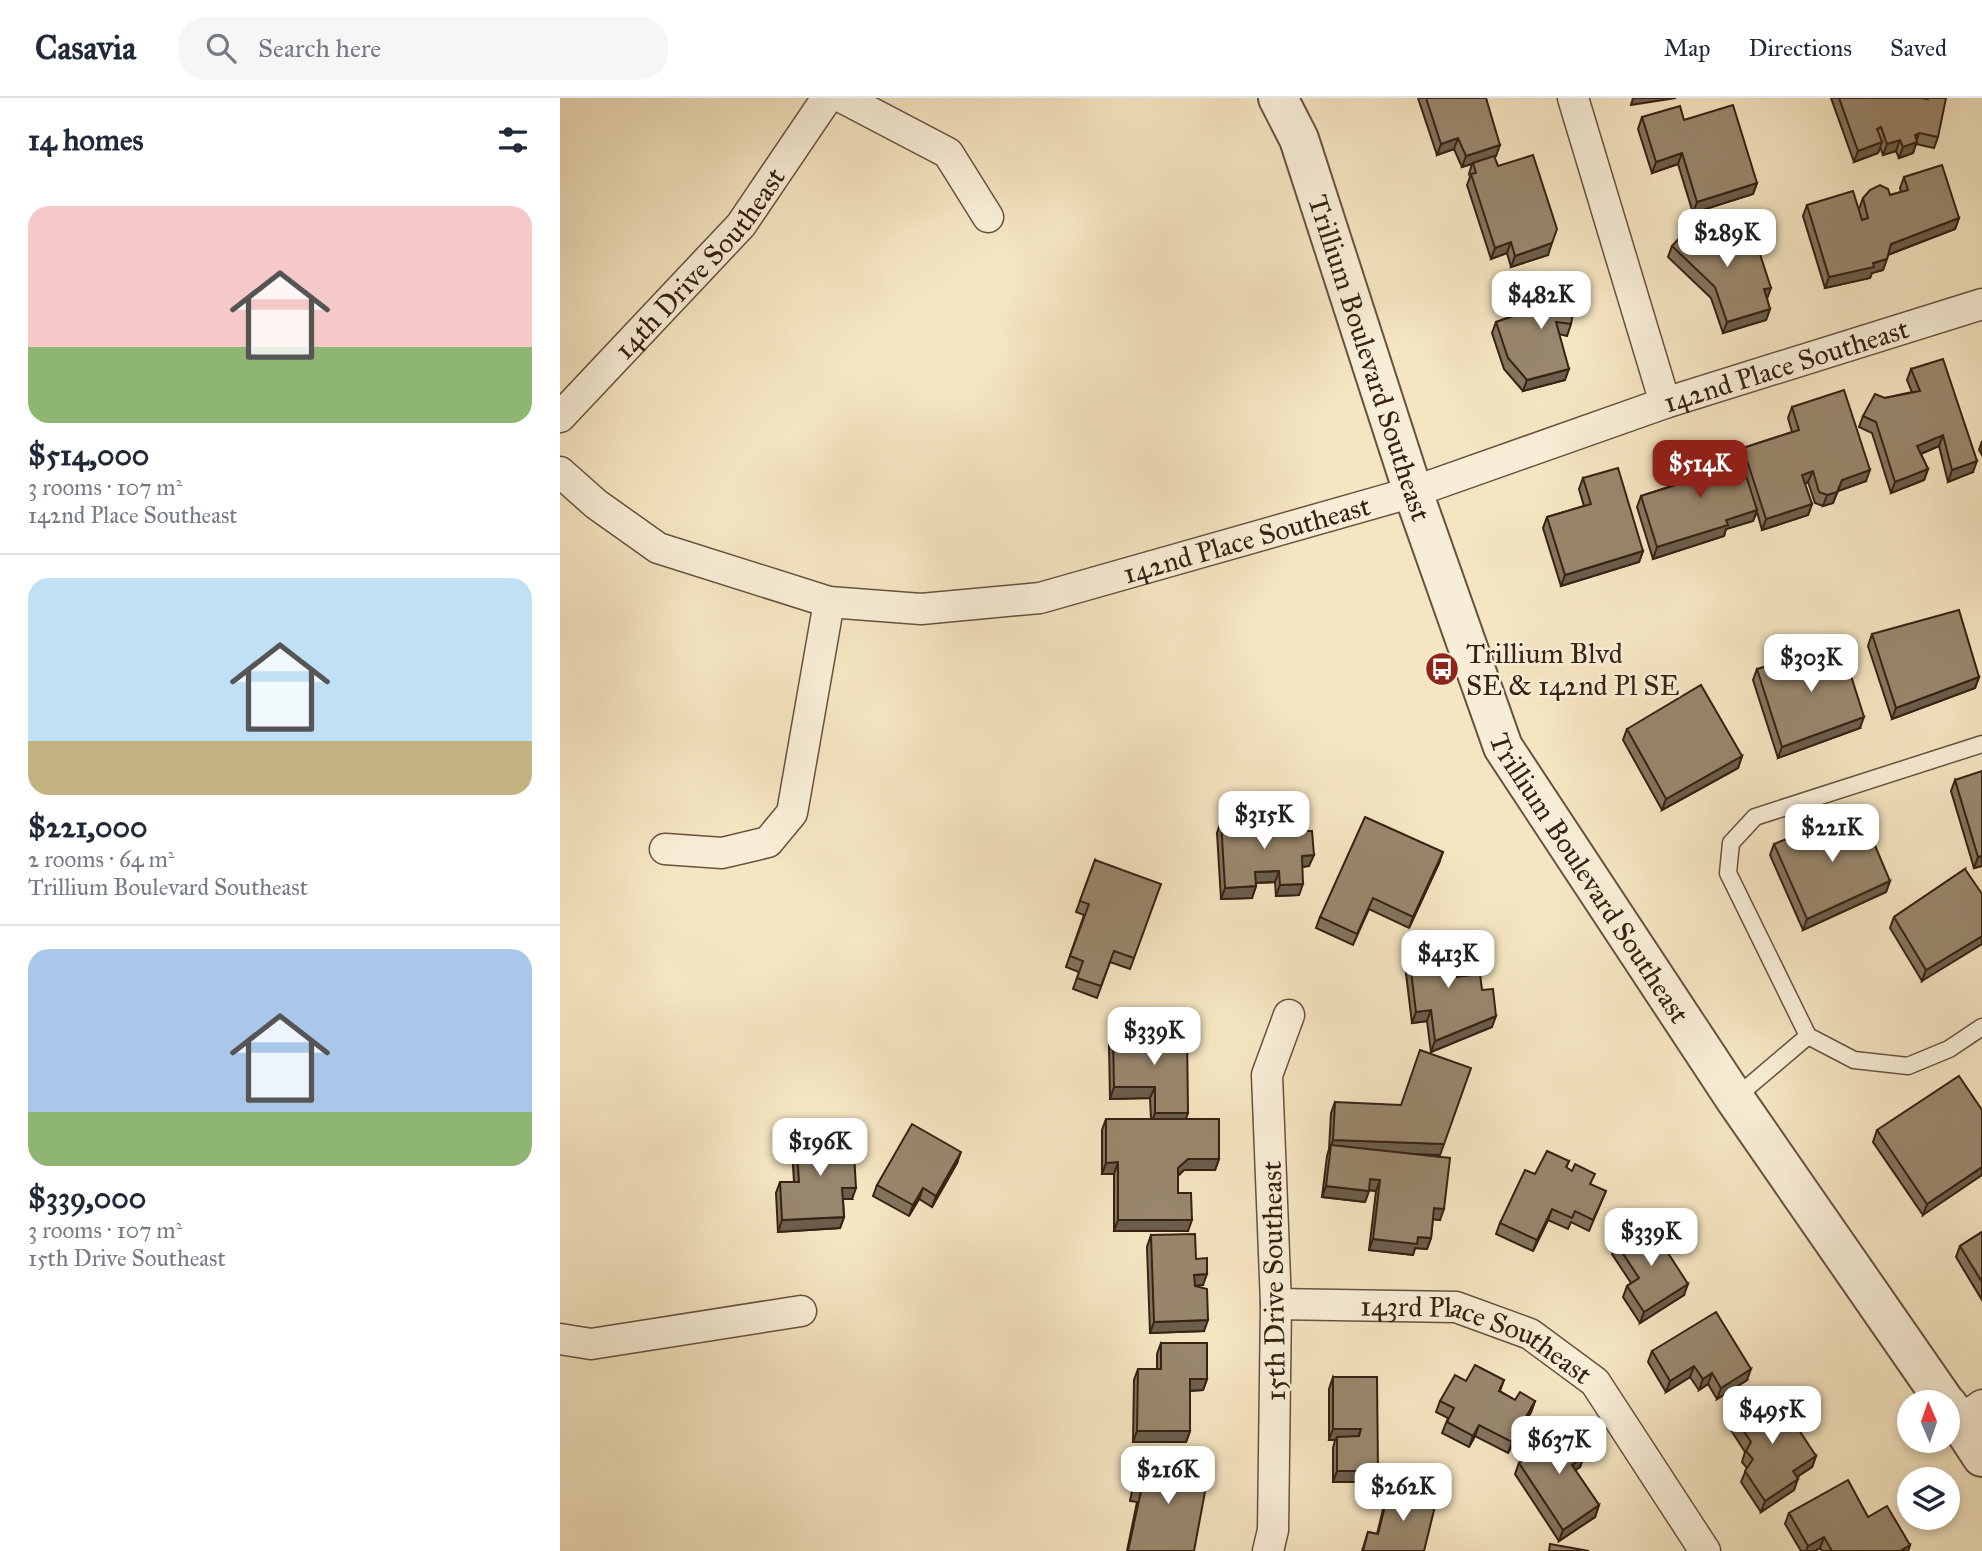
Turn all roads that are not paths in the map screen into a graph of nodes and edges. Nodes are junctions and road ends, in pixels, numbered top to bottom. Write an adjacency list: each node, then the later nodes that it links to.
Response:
1 (827, 98): 8 (street, 14th Drive Southeast)
2 (844, 98): 5 (street)
3 (1278, 98): 10 (street, Trillium Boulevard Southeast)
4 (1573, 98): 7 (street)
5 (988, 217)
6 (1982, 304): 7 (street, 142nd Place Southeast)
7 (1665, 403): 10 (street, 142nd Place Southeast)
8 (560, 418)
9 (560, 472): 11 (street, 142nd Place Southeast)
10 (1413, 492): 11 (street, 142nd Place Southeast); 17 (street, Trillium Boulevard Southeast)
11 (829, 602): 13 (street)
12 (1982, 744): 16 (lane)
13 (665, 849)
14 (1289, 1015): 18 (street, 15th Drive Southeast)
15 (1982, 1027): 16 (lane)
16 (1808, 1036): 17 (lane)
17 (1735, 1099): 21 (street, Trillium Boulevard Southeast)
18 (1276, 1304): 24 (street, 15th Drive Southeast); 25 (street, 143rd Place Southeast)
19 (801, 1311): 20 (street)
20 (560, 1339)
21 (1945, 1390)
22 (1960, 1412): 23 (street, Trillium Boulevard Southeast)
23 (1982, 1457)
24 (1268, 1551)
25 (1705, 1551)

